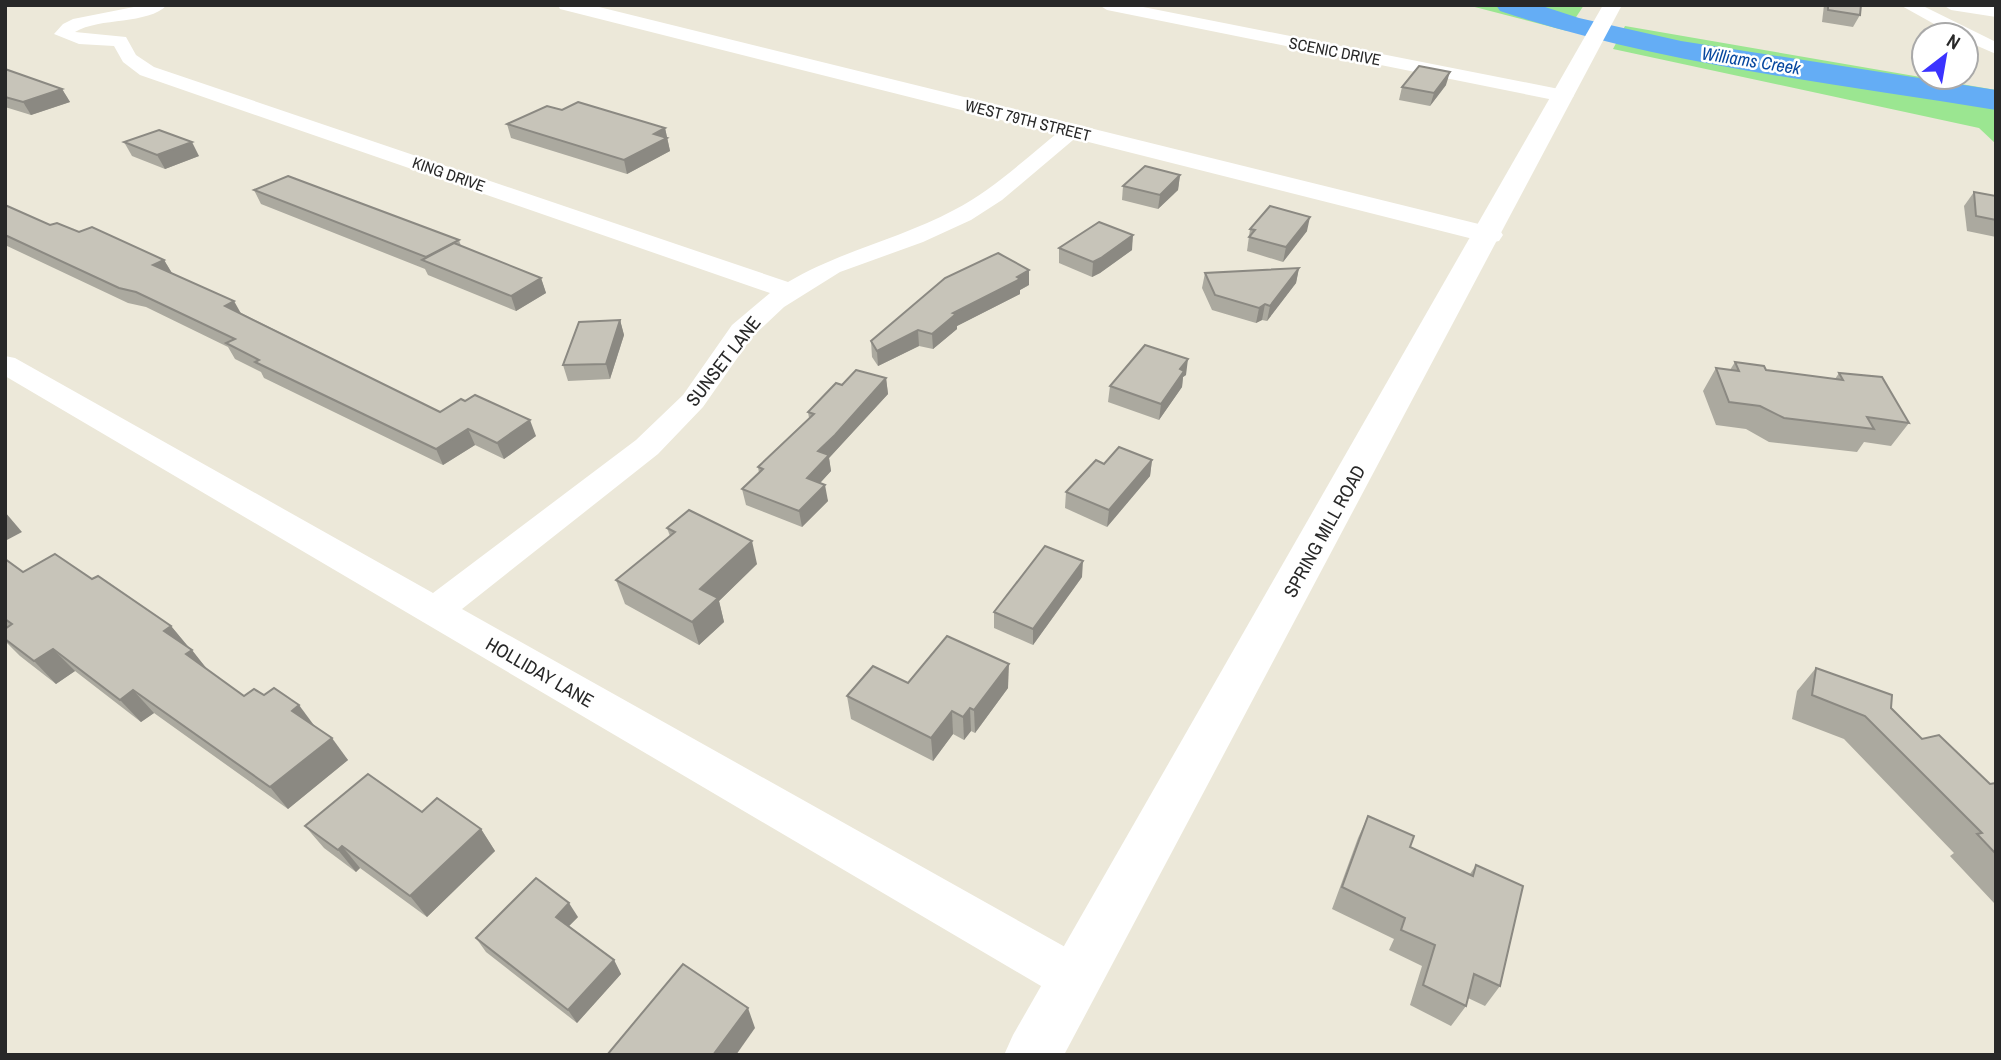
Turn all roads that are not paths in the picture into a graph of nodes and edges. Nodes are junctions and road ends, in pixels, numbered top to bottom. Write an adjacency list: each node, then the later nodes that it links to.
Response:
1 (567, 5): 11 (street, WEST 79TH STREET)
2 (1107, 5): 10 (street, SCENIC DRIVE)
3 (1909, 5): 9 (street)
4 (1951, 5): 6 (street)
5 (157, 7): 8 (street); 8 (street)
6 (1996, 12)
7 (1604, 22): 10 (street, SPRING MILL ROAD)
8 (124, 43): 13 (street, KING DRIVE)
9 (1996, 49)
10 (1564, 96): 12 (street, SPRING MILL ROAD)
11 (1073, 131): 12 (street, WEST 79TH STREET); 13 (street, SUNSET LANE)
12 (1489, 235): 16 (street, SPRING MILL ROAD)
13 (789, 291): 15 (street, SUNSET LANE)
14 (5, 364): 15 (street, HOLLIDAY LANE)
15 (433, 611): 16 (street, HOLLIDAY LANE)
16 (1075, 979): 17 (street, SPRING MILL ROAD)
17 (1033, 1055)

